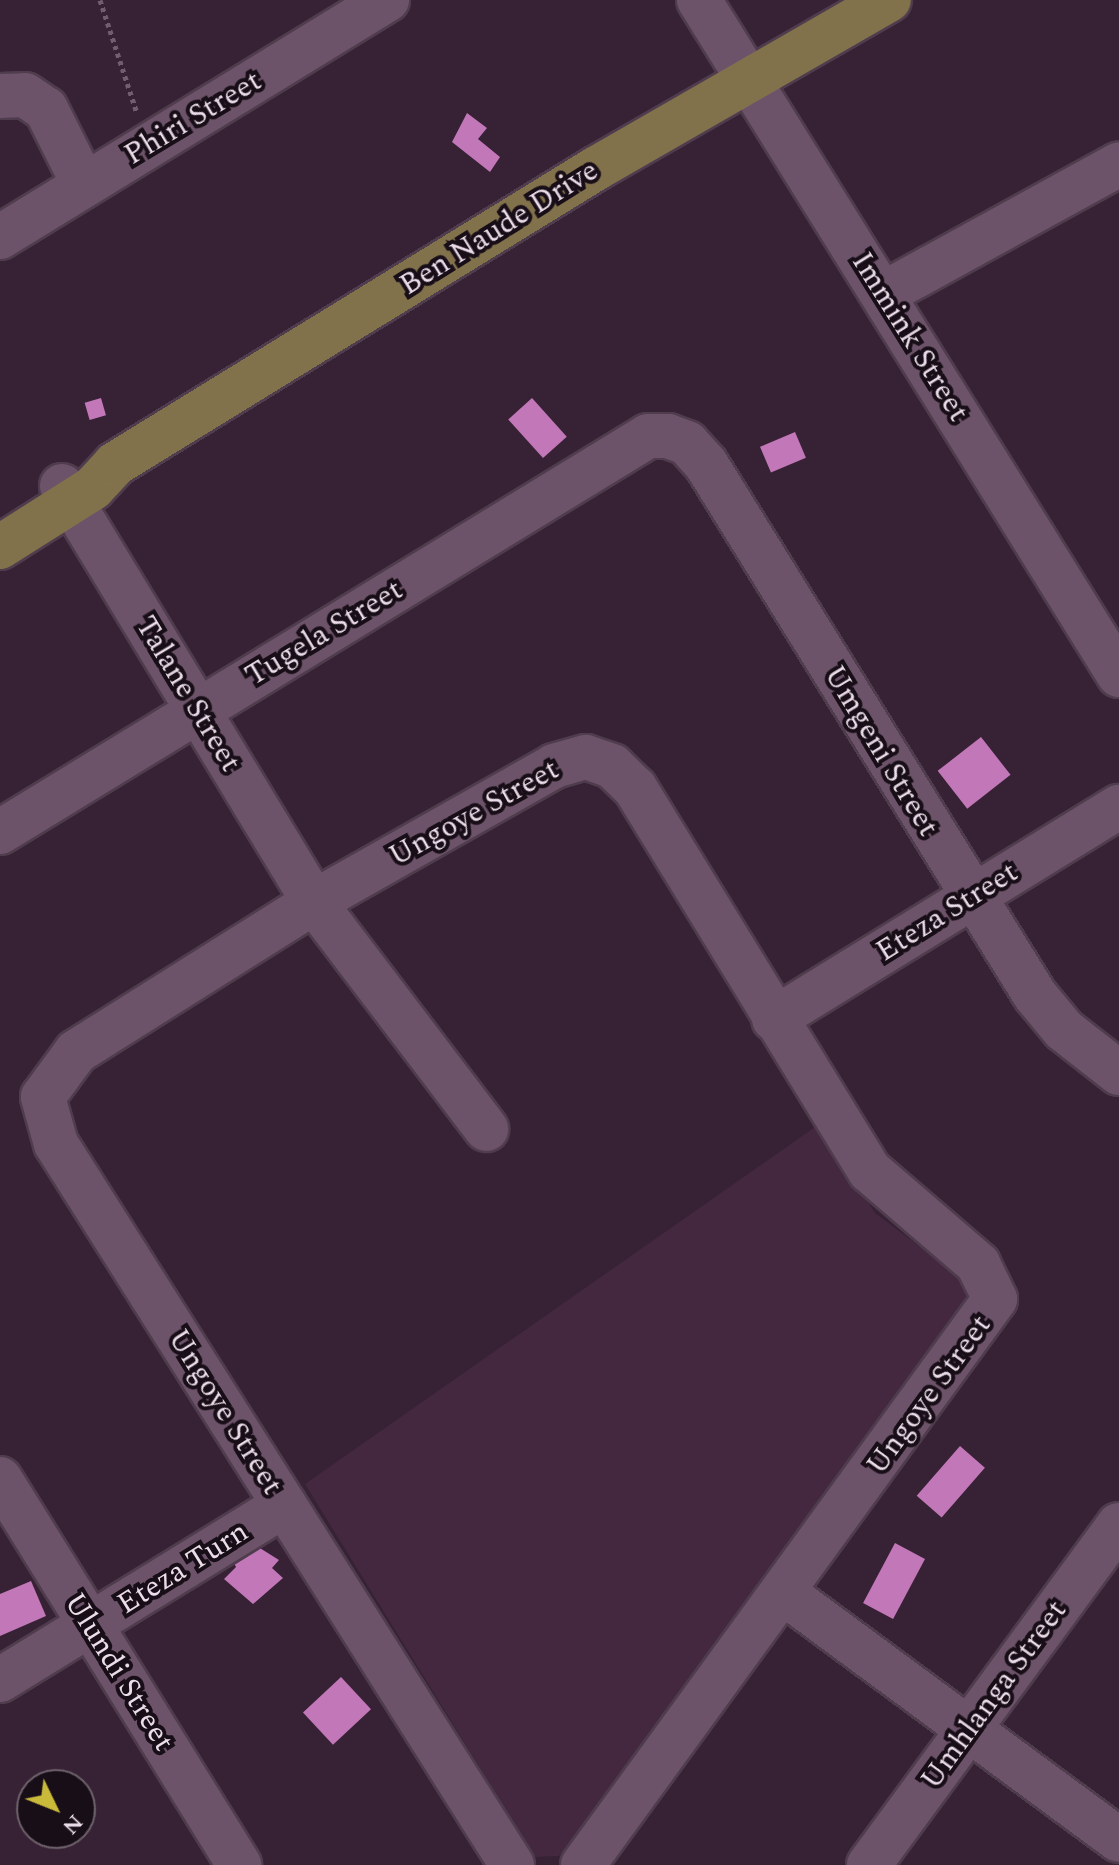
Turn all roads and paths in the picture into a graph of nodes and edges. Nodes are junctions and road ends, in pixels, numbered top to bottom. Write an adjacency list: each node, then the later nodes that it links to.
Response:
1 (100, 0): 7 (path)
2 (387, 0): 7 (street, Phiri Street)
3 (699, 0): 5 (street, Immink Street)
4 (889, 0): 5 (main road, Ben Naude Drive)
5 (747, 77): 11 (street, Immink Street); 13 (main road, Ben Naude Drive)
6 (0, 96): 9 (street)
7 (148, 146): 9 (street, Phiri Street)
8 (1119, 164): 11 (street)
9 (84, 185): 10 (street, Phiri Street)
10 (0, 237)
11 (883, 294): 16 (street, Immink Street)
12 (648, 436): 17 (street, Tugela Street); 20 (street, Umgeni Street)
13 (67, 494): 14 (main road, Ben Naude Drive); 15 (main road, Ben Naude Drive); 17 (street, Talane Street)
14 (0, 524)
15 (0, 547)
16 (1119, 675)
17 (198, 709): 19 (street, Tugela Street); 21 (street, Talane Street)
18 (1119, 807): 20 (street, Eteza Street)
19 (0, 832)
20 (970, 898): 22 (street, Eteza Street); 23 (street, Umgeni Street)
21 (314, 902): 22 (street, Ungoye Street); 24 (street, Talane Street); 26 (street, Ungoye Street)
22 (774, 1019): 28 (street, Ungoye Street)
23 (1119, 1073)
24 (486, 1129)
25 (0, 1479): 29 (street, Ulundi Street)
26 (284, 1505): 29 (street, Eteza Turn); 34 (street, Ungoye Street)
27 (1119, 1525): 31 (street, Umhlanga Street)
28 (784, 1593): 31 (street); 35 (street, Ungoye Street)
29 (90, 1625): 30 (street, Eteza Turn); 33 (street, Ulundi Street)
30 (0, 1680)
31 (969, 1730): 32 (street); 36 (street, Umhlanga Street)
32 (1119, 1840)
33 (239, 1865)
34 (512, 1865)
35 (583, 1865)
36 (869, 1865)

